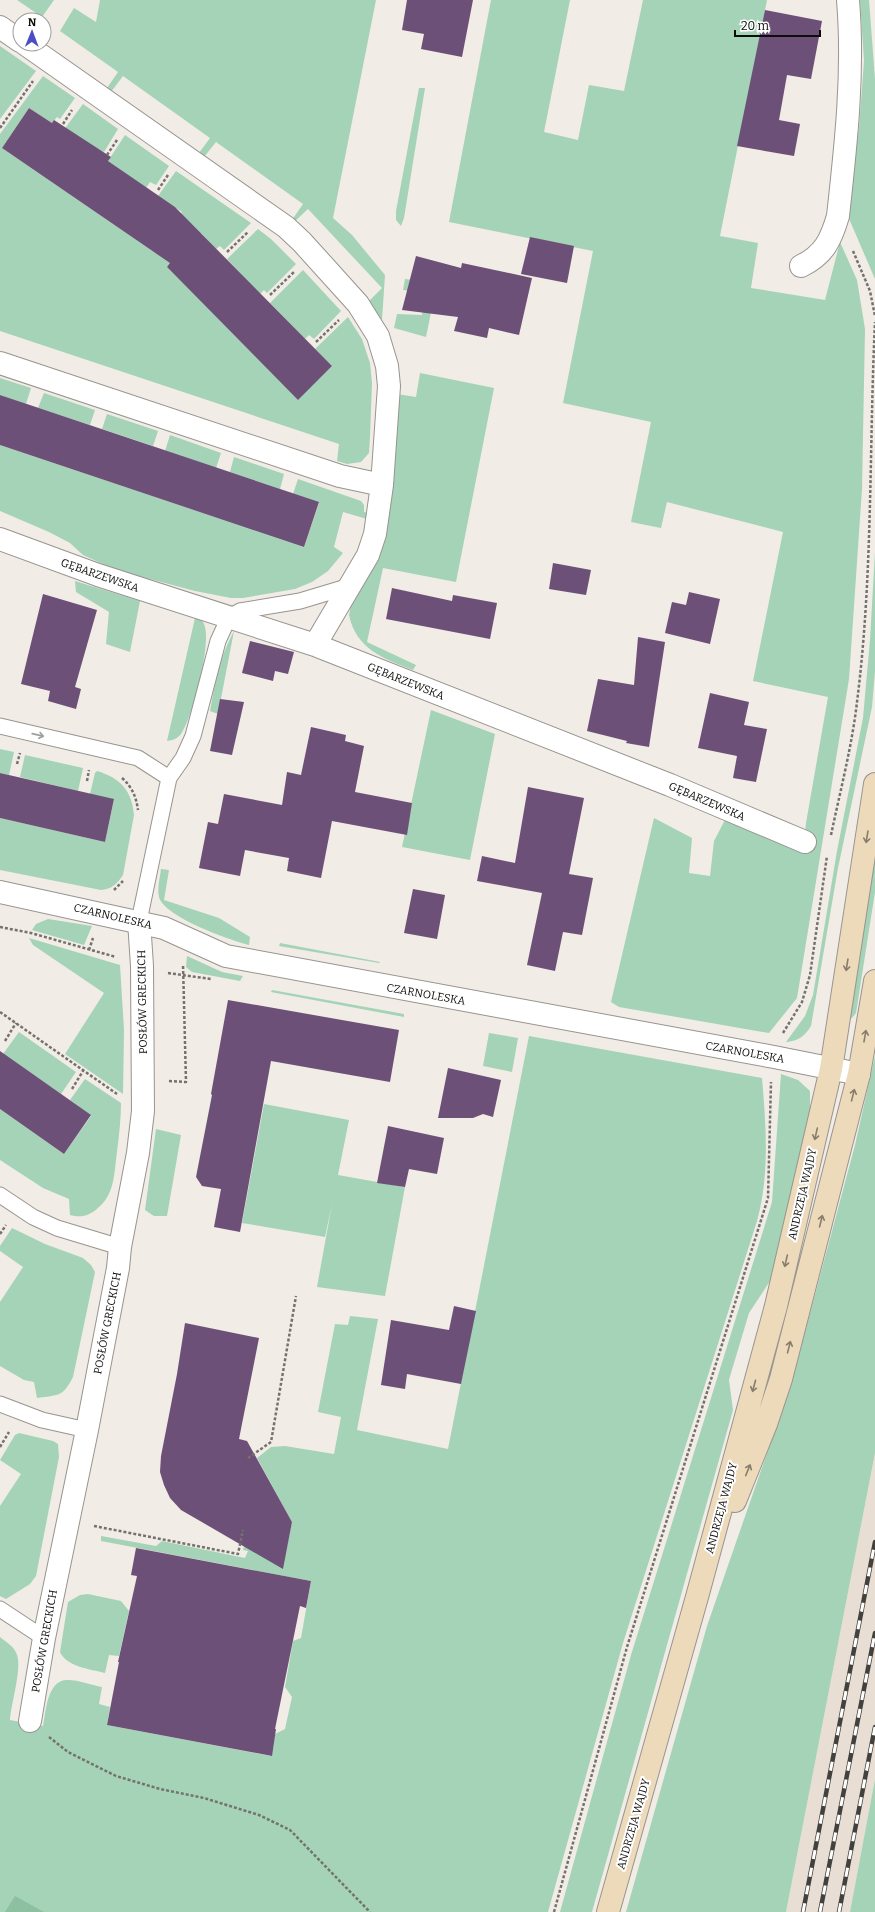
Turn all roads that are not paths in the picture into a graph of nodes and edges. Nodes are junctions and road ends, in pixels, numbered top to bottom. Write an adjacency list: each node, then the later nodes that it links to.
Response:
1 (848, 0): 5 (street)
2 (0, 27): 3 (street)
3 (12, 35)
4 (36, 52): 7 (street)
5 (801, 266)
6 (0, 363): 7 (street)
7 (382, 485): 9 (street)
8 (0, 539): 10 (street, GĘBARZEWSKA)
9 (350, 586): 10 (lane); 11 (street)
10 (229, 617): 11 (street, GĘBARZEWSKA); 13 (lane)
11 (315, 645): 15 (street, GĘBARZEWSKA)
12 (0, 726): 13 (lane, one-way to 13)
13 (169, 778): 17 (lane)
14 (875, 784): 19 (main road, ANDRZEJA WAJDY, one-way to 19)
15 (805, 842)
16 (0, 892): 17 (street, CZARNOLESKA)
17 (139, 921): 19 (street, CZARNOLESKA); 22 (street, POSŁÓW GRECKICH)
18 (875, 982): 20 (main road, ANDRZEJA WAJDY, one-way to 18)
19 (831, 1069): 20 (street, CZARNOLESKA); 25 (main road, ANDRZEJA WAJDY, one-way to 25)
20 (859, 1074): 25 (main road, ANDRZEJA WAJDY, one-way to 20)
21 (0, 1195): 22 (lane)
22 (120, 1247): 24 (street, POSŁÓW GRECKICH)
23 (0, 1404): 24 (lane)
24 (87, 1430): 27 (street, POSŁÓW GRECKICH)
25 (697, 1597): 29 (main road, ANDRZEJA WAJDY)
26 (0, 1609): 27 (lane)
27 (44, 1638): 28 (street, POSŁÓW GRECKICH)
28 (30, 1721)
29 (608, 1912)

